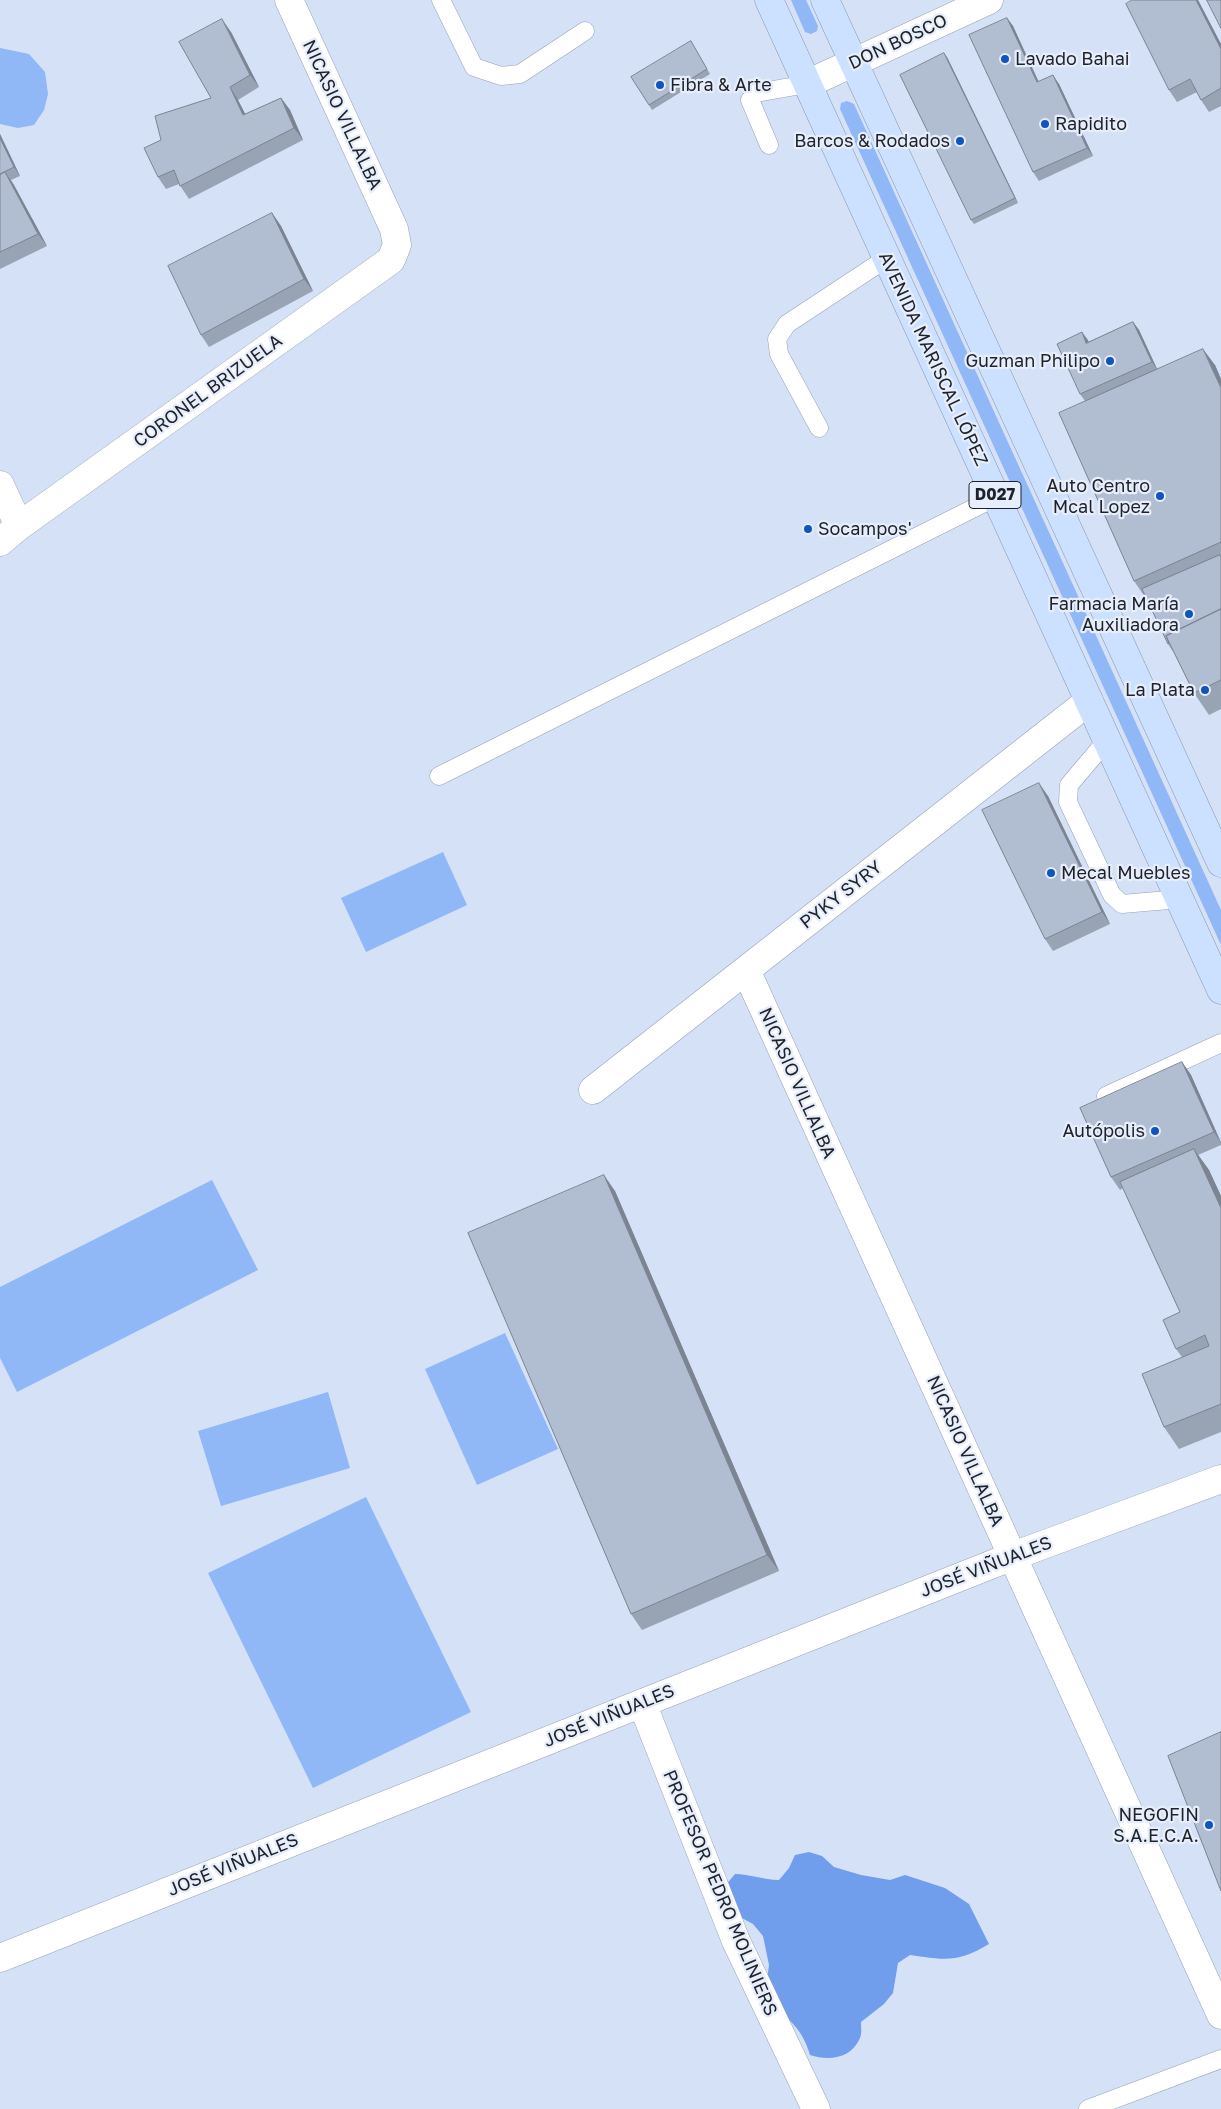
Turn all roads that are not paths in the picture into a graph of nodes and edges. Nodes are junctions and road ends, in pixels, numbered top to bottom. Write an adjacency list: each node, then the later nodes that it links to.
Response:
1 (289, 0): 10 (street, NICASIO VILLALBA)
2 (441, 0): 6 (lane)
3 (768, 0): 8 (highway, AVENIDA MARISCAL LÓPEZ / D027)
4 (825, 0): 7 (highway, D027)
5 (989, 0): 7 (street, DON BOSCO)
6 (585, 31)
7 (854, 62): 8 (street, DON BOSCO); 19 (highway, D027)
8 (807, 84): 9 (lane); 11 (highway, AVENIDA MARISCAL LÓPEZ / D027)
9 (769, 145)
10 (394, 229): 15 (street, CORONEL BRIZUELA)
11 (887, 258): 12 (lane); 14 (highway, AVENIDA MARISCAL LÓPEZ / D027)
12 (819, 428)
13 (0, 485): 15 (street)
14 (996, 497): 16 (highway, AVENIDA MARISCAL LÓPEZ / D027); 18 (lane)
15 (9, 534)
16 (1089, 700): 17 (highway, AVENIDA MARISCAL LÓPEZ / D027); 21 (street, PYKY SYRY)
17 (1107, 740): 20 (highway, AVENIDA MARISCAL LÓPEZ / D027); 20 (lane)
18 (439, 776)
19 (1221, 863)
20 (1180, 899): 22 (highway, AVENIDA MARISCAL LÓPEZ / D027)
21 (746, 970): 24 (street, PYKY SYRY); 27 (street, NICASIO VILLALBA)
22 (1221, 990)
23 (1221, 1043): 25 (lane)
24 (593, 1090)
25 (1106, 1096)
26 (1221, 1479): 27 (street, JOSÉ VIÑUALES)
27 (1013, 1556): 28 (street, JOSÉ VIÑUALES); 30 (street, NICASIO VILLALBA)
28 (642, 1703): 29 (street, JOSÉ VIÑUALES); 32 (street, PROFESOR PEDRO MOLINIERS)
29 (0, 1958)
30 (1221, 2015)
31 (1221, 2059): 33 (lane)
32 (816, 2109)
33 (1088, 2109)

